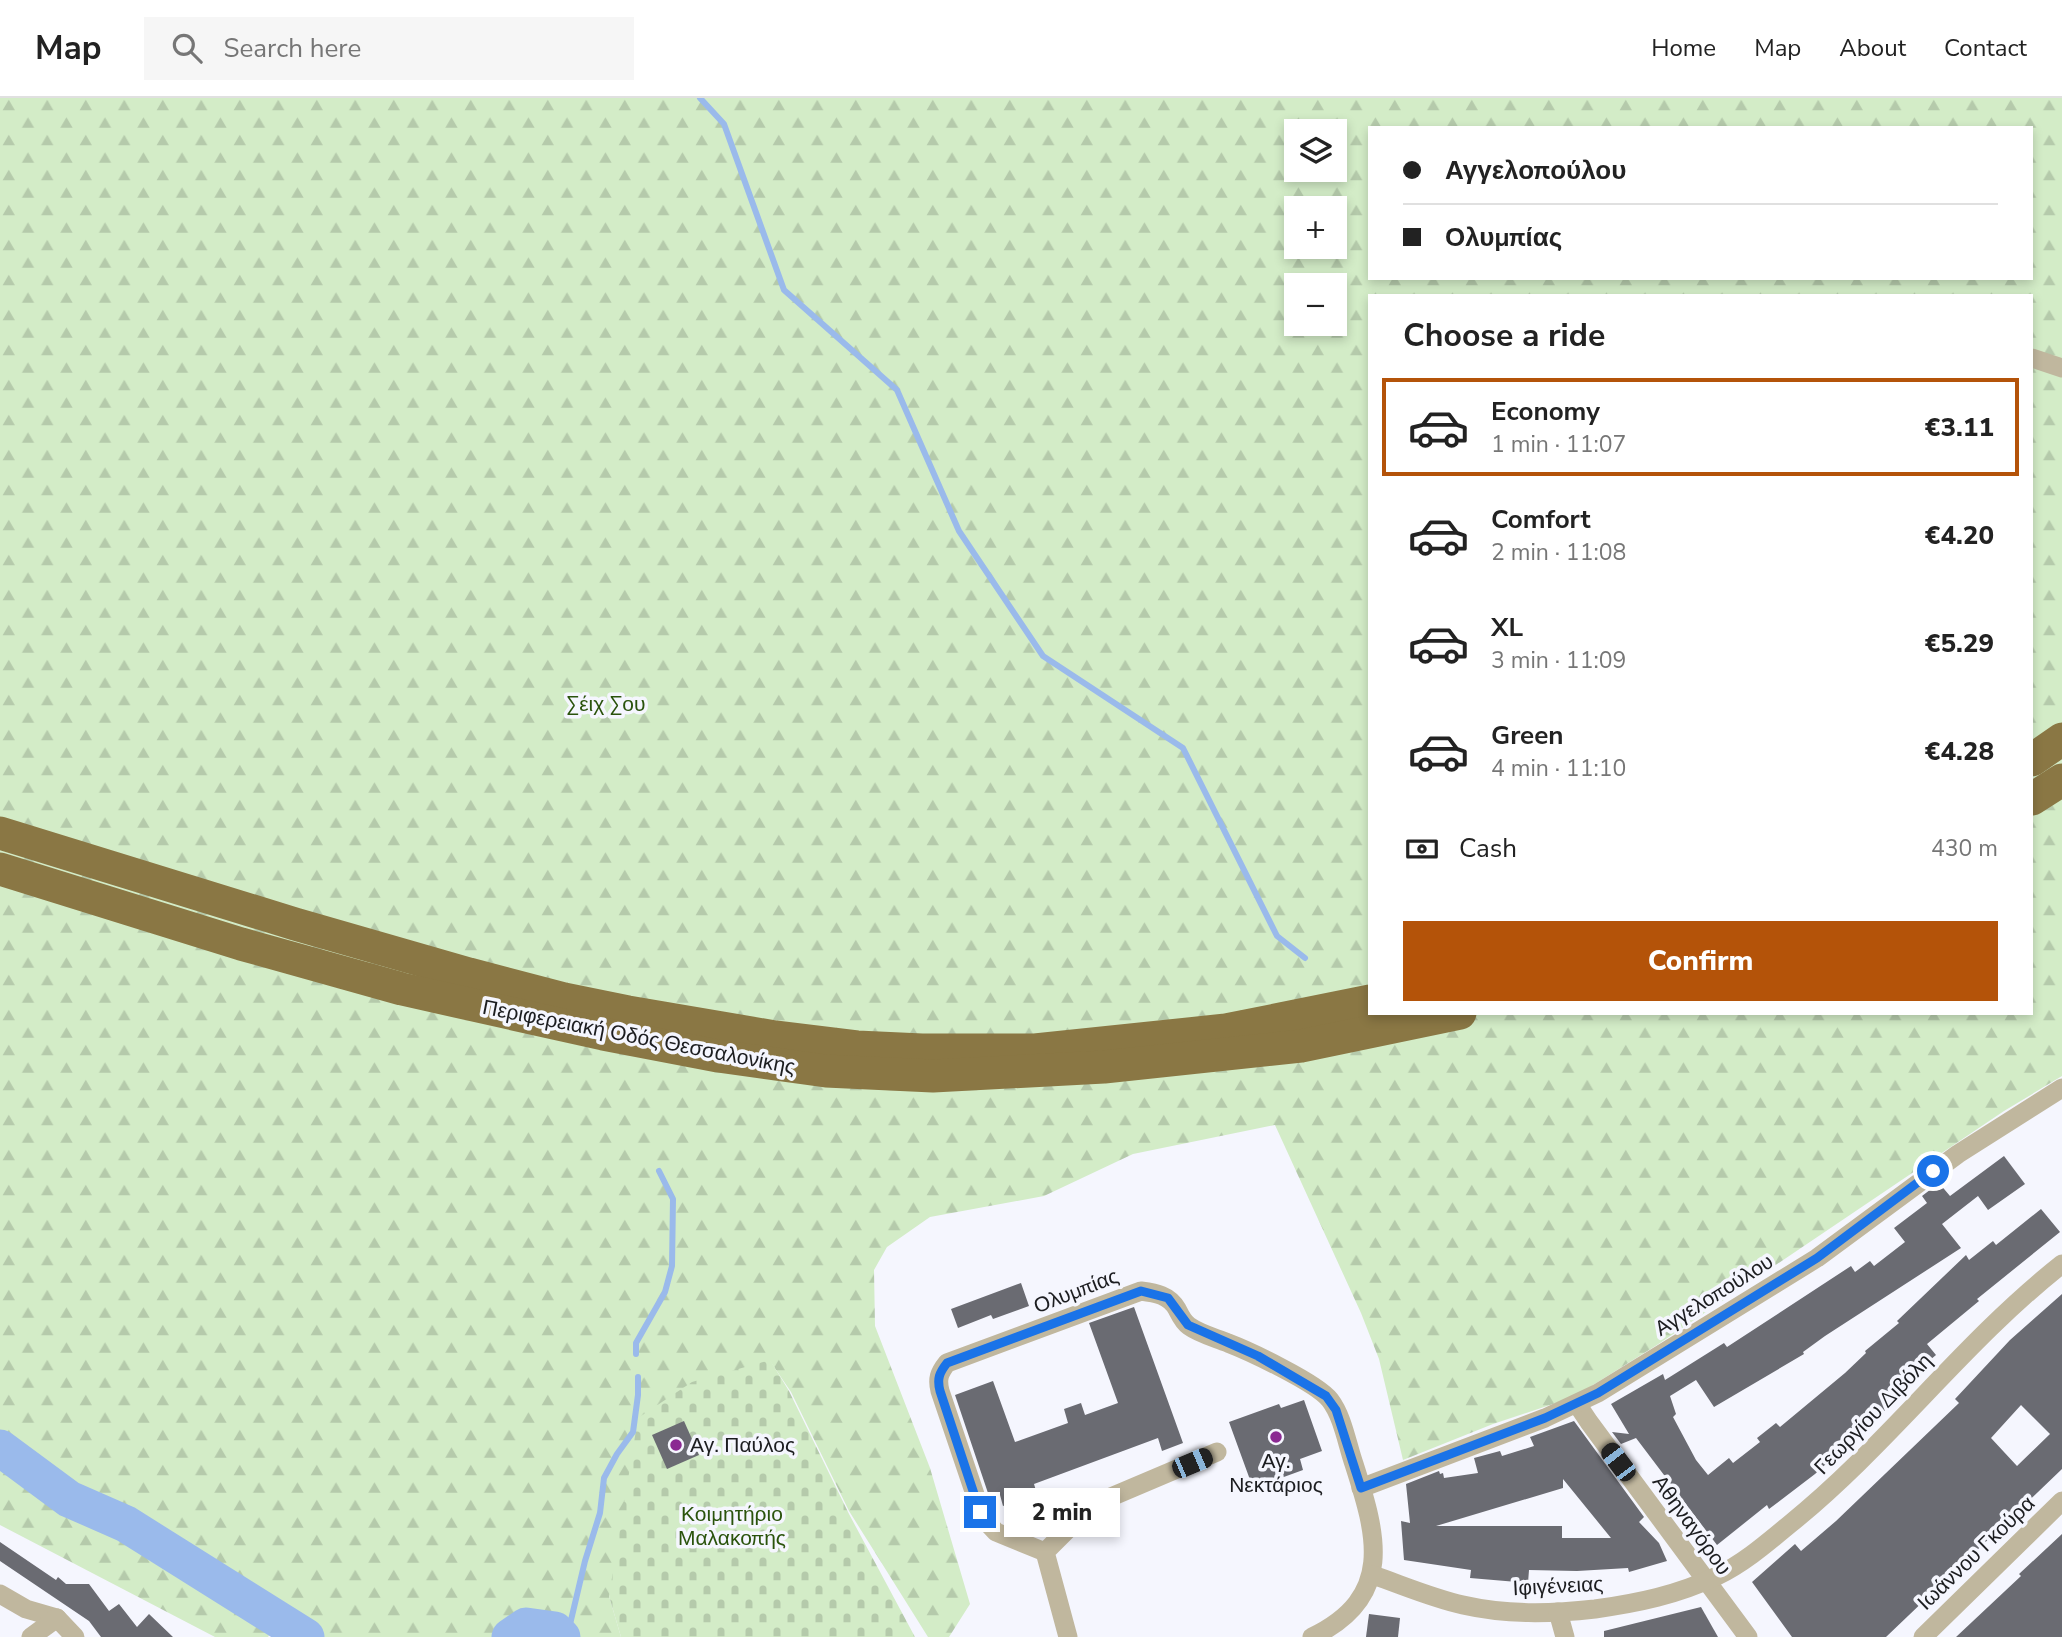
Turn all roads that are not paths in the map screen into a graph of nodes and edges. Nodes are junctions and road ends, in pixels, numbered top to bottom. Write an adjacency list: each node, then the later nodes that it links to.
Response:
1 (2033, 358): 2 (street)
2 (2062, 368)
3 (2062, 740): 4 (highway)
4 (2033, 759)
5 (2062, 780): 6 (highway)
6 (2033, 798)
7 (0, 833): 9 (highway, Περιφερειακή Οδός Θεσσαλονίκης)
8 (0, 869): 10 (highway, Περιφερειακή Οδός Θεσσαλονίκης)
9 (1368, 1001)
10 (1451, 1015)
11 (2062, 1088): 13 (street, Αγγελοπούλου)
12 (2062, 1264): 19 (street, Γεωργίου Διβόλη)
13 (1577, 1404): 15 (street, Αγγελοπούλου); 19 (street, Αθηναγόρου)
14 (1217, 1452): 17 (street)
15 (1361, 1488): 17 (street, Ολυμπίας); 18 (street, Ολυμπίας)
16 (2062, 1501): 29 (street, Ιωάννου Γκούρα)
17 (1045, 1552): 25 (street)
18 (1373, 1575): 21 (street, Ιφιγένειας); 26 (street)
19 (1705, 1581): 21 (street, Ιφιγένειας); 28 (street, Αθηναγόρου)
20 (0, 1594): 22 (street)
21 (1558, 1612): 27 (street)
22 (57, 1618): 23 (street); 24 (street)
23 (31, 1637)
24 (75, 1637)
25 (1068, 1637)
26 (1315, 1637)
27 (1565, 1637)
28 (1748, 1637)
29 (1923, 1637)

